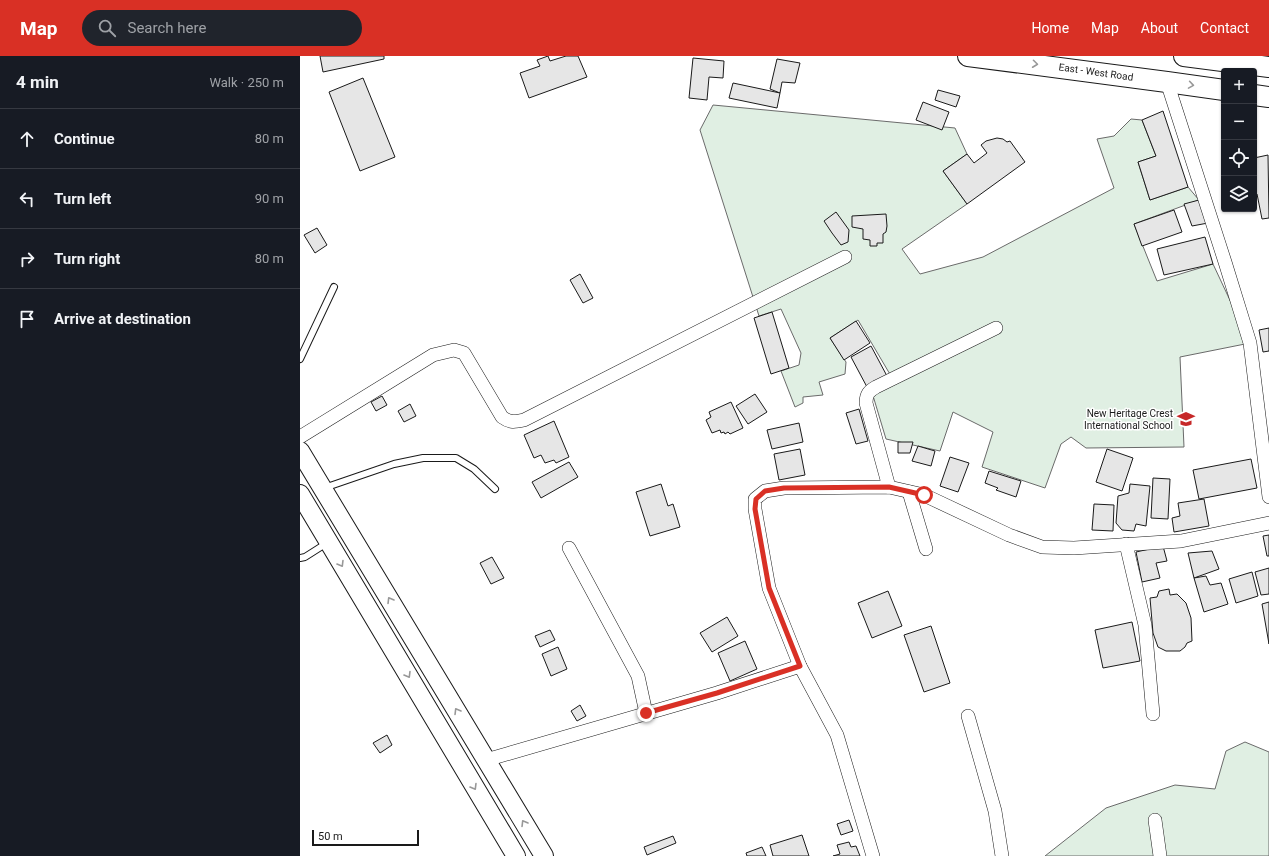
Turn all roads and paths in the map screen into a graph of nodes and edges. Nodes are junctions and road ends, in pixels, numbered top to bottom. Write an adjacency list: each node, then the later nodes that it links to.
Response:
1 (968, 56): 4 (main road, East - West Road, one-way to 4)
2 (1184, 56): 3 (main road)
3 (1269, 67)
4 (1167, 82): 5 (main road, East - West Road, one-way to 5); 19 (street)
5 (1221, 90)
6 (1257, 95): 7 (main road)
7 (1269, 97)
8 (845, 257): 12 (street)
9 (334, 287): 11 (lane)
10 (996, 328): 14 (street)
11 (300, 359)
12 (300, 437)
13 (300, 451): 15 (main road)
14 (889, 487): 17 (street); 26 (street)
15 (322, 488): 16 (lane); 30 (main road, one-way to 15)
16 (495, 489)
17 (909, 492): 22 (street); 24 (street)
18 (300, 494): 21 (main road)
19 (1269, 497)
20 (1269, 523): 22 (street)
21 (328, 542): 25 (lane); 32 (main road, one-way to 32)
22 (1126, 544): 28 (street)
23 (568, 548): 27 (street)
24 (926, 549)
25 (300, 558)
26 (800, 666): 27 (street); 34 (street)
27 (646, 713): 30 (street)
28 (1153, 714)
29 (968, 716): 35 (street)
30 (486, 760): 33 (main road, one-way to 30)
31 (1155, 820): 36 (street)
32 (516, 856)
33 (544, 856)
34 (873, 856)
35 (1002, 856)
36 (1160, 856)

